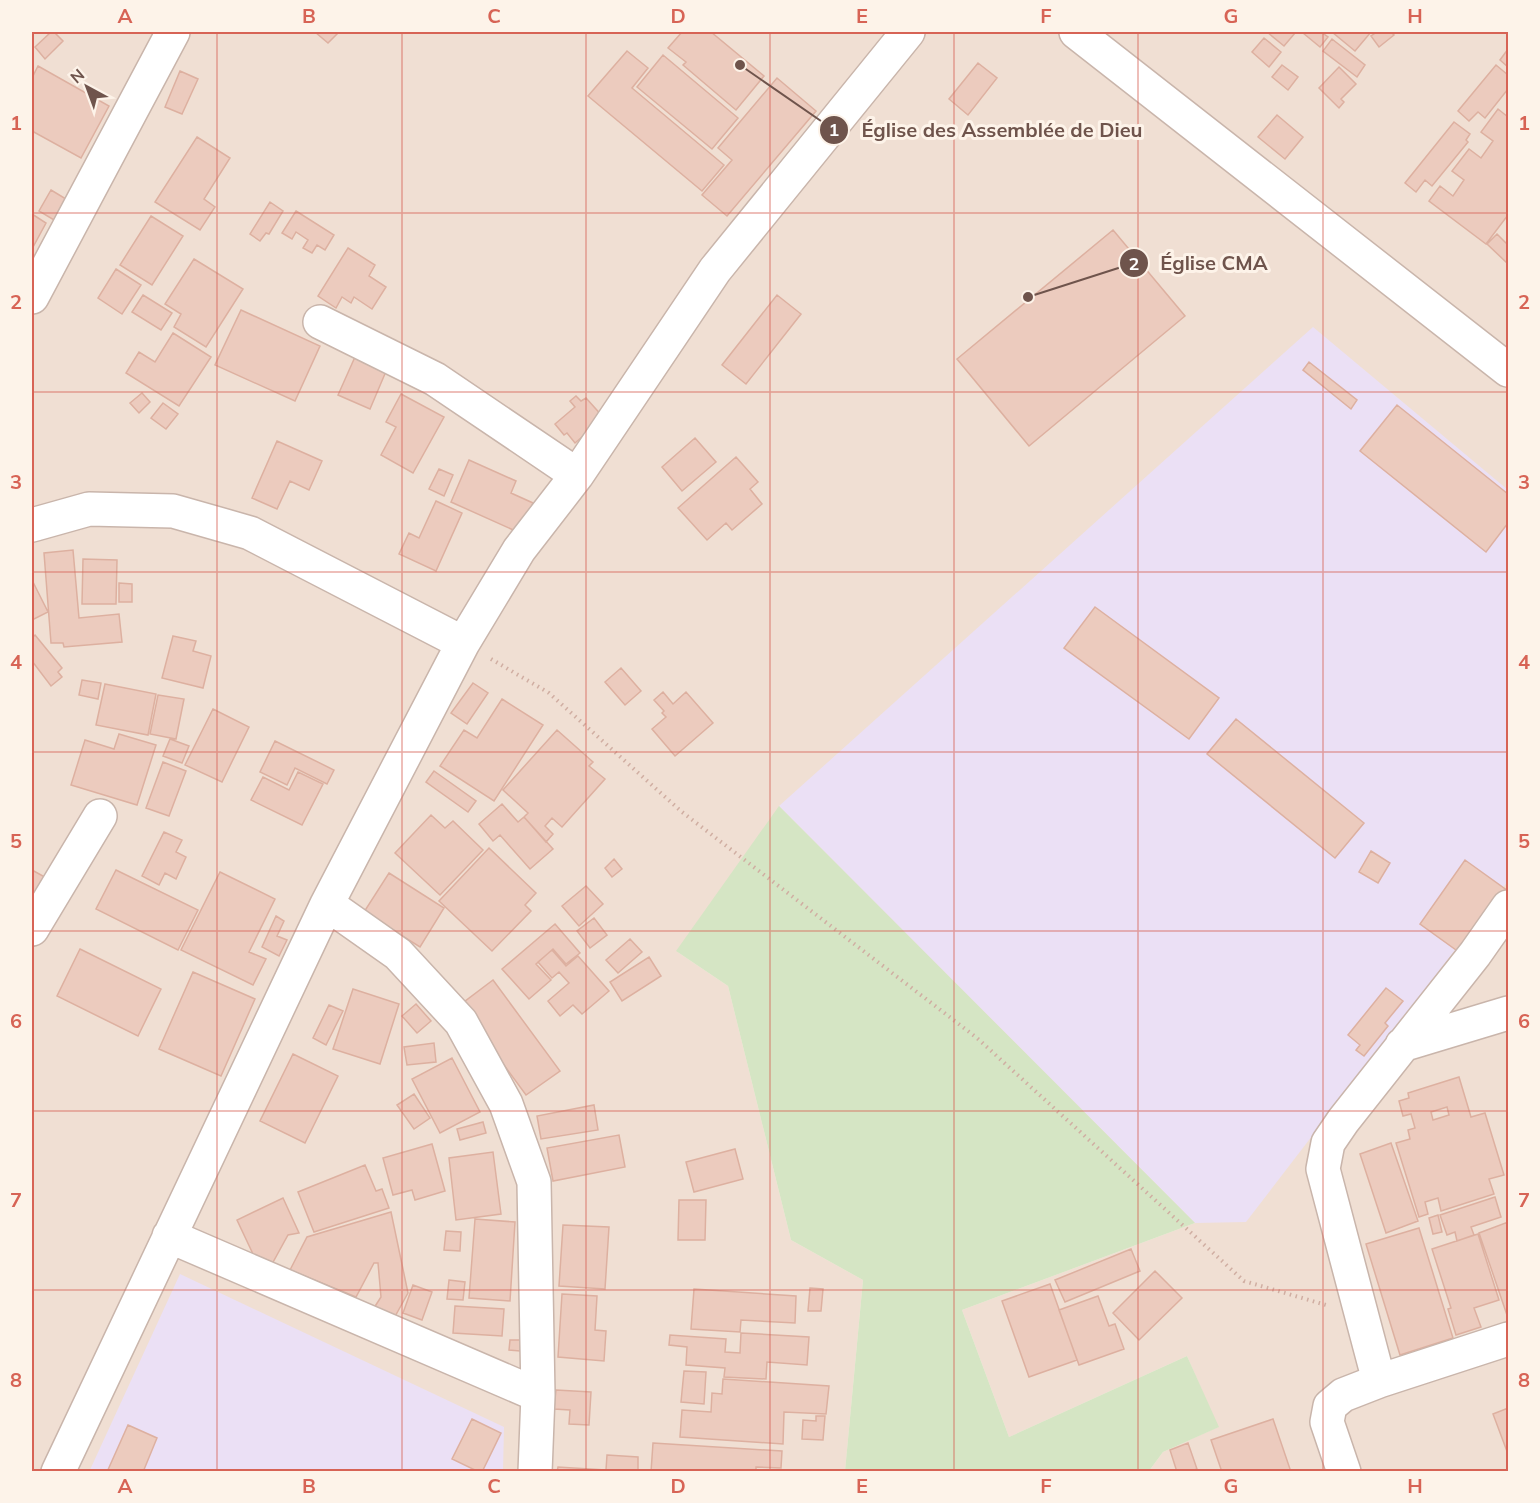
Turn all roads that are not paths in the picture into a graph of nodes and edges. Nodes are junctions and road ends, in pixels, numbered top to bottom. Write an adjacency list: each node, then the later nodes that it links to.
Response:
1 (173, 32): 4 (street)
2 (908, 32): 7 (street)
3 (1076, 32): 6 (street)
4 (32, 297)
5 (320, 322): 7 (street)
6 (1509, 370)
7 (578, 475): 9 (street)
8 (32, 525): 9 (street)
9 (463, 643): 11 (street)
10 (100, 816): 13 (street)
11 (327, 904): 16 (street); 19 (street)
12 (1509, 907): 15 (street)
13 (32, 929)
14 (1509, 1013): 15 (street)
15 (1402, 1045): 18 (street)
16 (169, 1236): 19 (street); 20 (street)
17 (1509, 1340): 18 (street)
18 (1380, 1382): 22 (street)
19 (538, 1395): 21 (street)
20 (58, 1472)
21 (535, 1472)
22 (1344, 1472)

